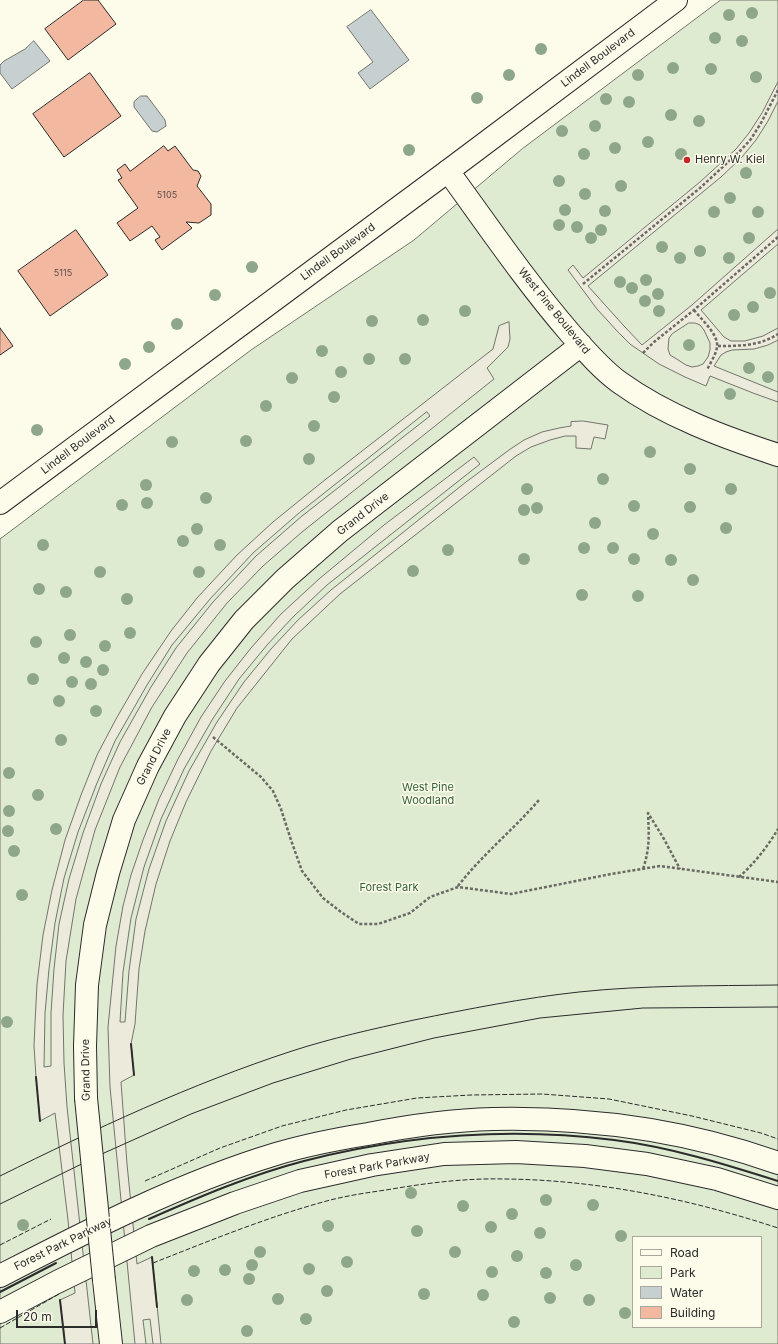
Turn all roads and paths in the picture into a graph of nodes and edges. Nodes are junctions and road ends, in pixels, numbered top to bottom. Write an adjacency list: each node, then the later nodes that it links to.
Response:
1 (676, 0): 3 (main road, Lindell Boulevard)
2 (778, 90): 5 (path)
3 (448, 171): 8 (main road, West Pine Boulevard); 13 (main road, Lindell Boulevard)
4 (778, 238): 6 (path)
5 (583, 284)
6 (694, 310): 9 (path); 10 (path)
7 (778, 334): 9 (path)
8 (581, 345): 12 (main road, West Pine Boulevard); 26 (main road, Grand Drive, bridge)
9 (718, 346): 11 (path)
10 (643, 353)
11 (706, 370)
12 (778, 455)
13 (0, 503)
14 (213, 737): 21 (path)
15 (539, 800): 21 (path)
16 (778, 830): 19 (path)
17 (642, 869): 18 (path); 18 (path); 21 (path)
18 (681, 869): 19 (path)
19 (739, 877): 20 (path)
20 (778, 882)
21 (458, 887)
22 (778, 1163): 24 (main road, Forest Park Parkway)
23 (778, 1198): 25 (main road, Forest Park Parkway)
24 (0, 1276)
25 (0, 1312)
26 (111, 1344)

